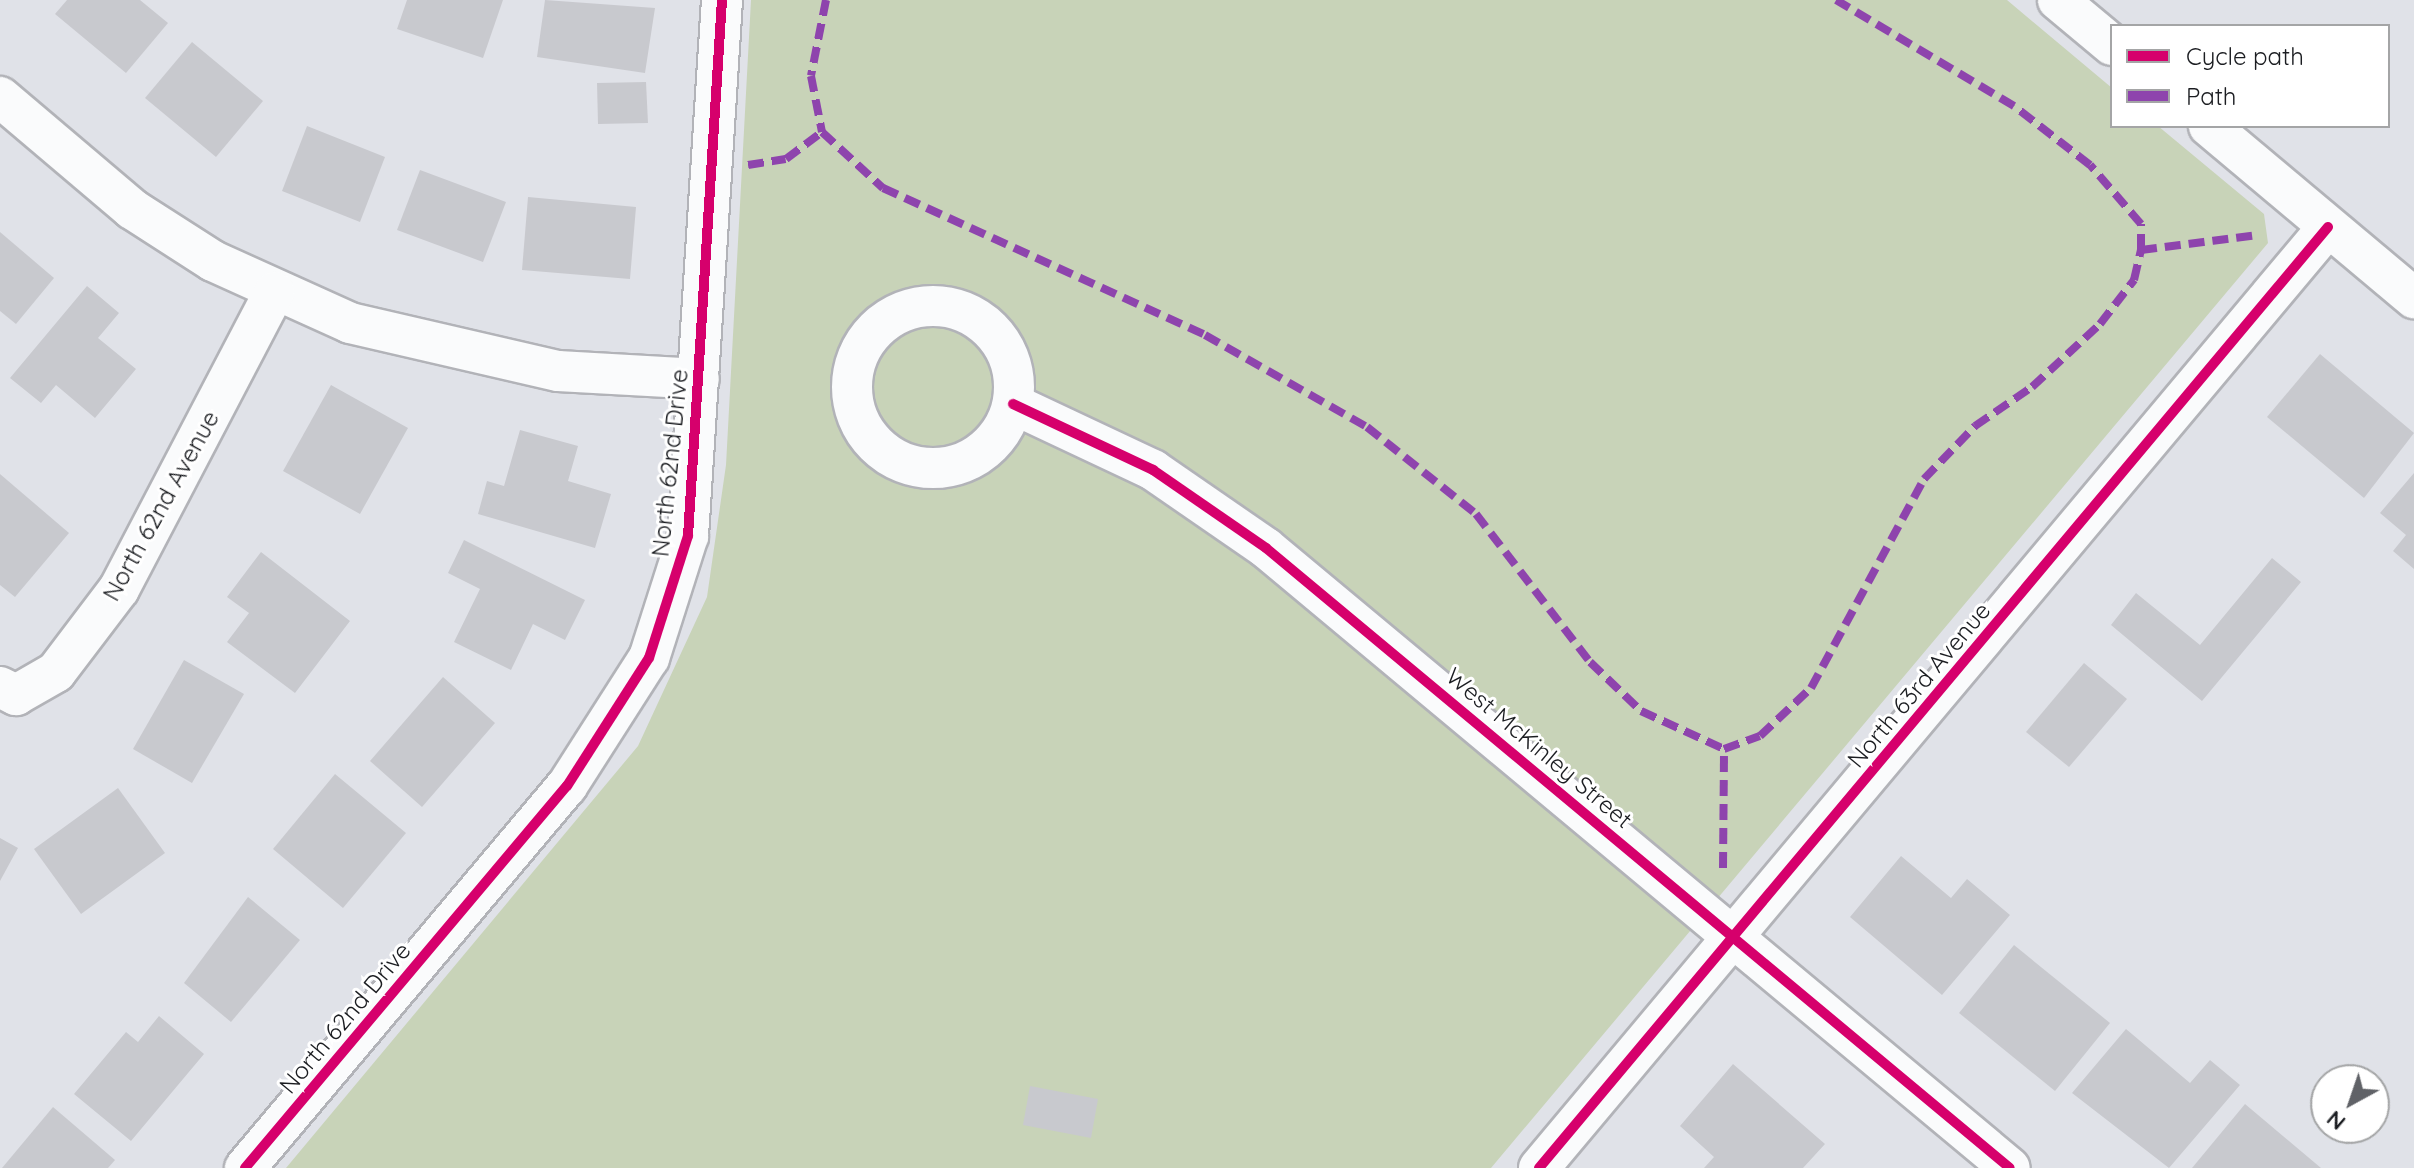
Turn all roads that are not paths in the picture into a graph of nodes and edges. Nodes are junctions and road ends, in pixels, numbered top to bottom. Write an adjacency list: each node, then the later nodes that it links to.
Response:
1 (722, 0): 9 (street, North 62nd Drive)
2 (2058, 0): 3 (street)
3 (2110, 43)
4 (0, 97): 7 (street)
5 (2211, 128): 6 (street)
6 (2328, 227): 8 (street); 12 (street, North 63rd Avenue)
7 (274, 292): 9 (street); 11 (street, North 62nd Avenue)
8 (2414, 298)
9 (699, 379): 13 (street, North 62nd Drive)
10 (1013, 404): 10 (street); 12 (street, West McKinley Street)
11 (8, 691)
12 (1734, 936): 14 (street, North 63rd Avenue); 15 (street, West McKinley Street)
13 (245, 1168)
14 (1539, 1168)
15 (2010, 1168)

